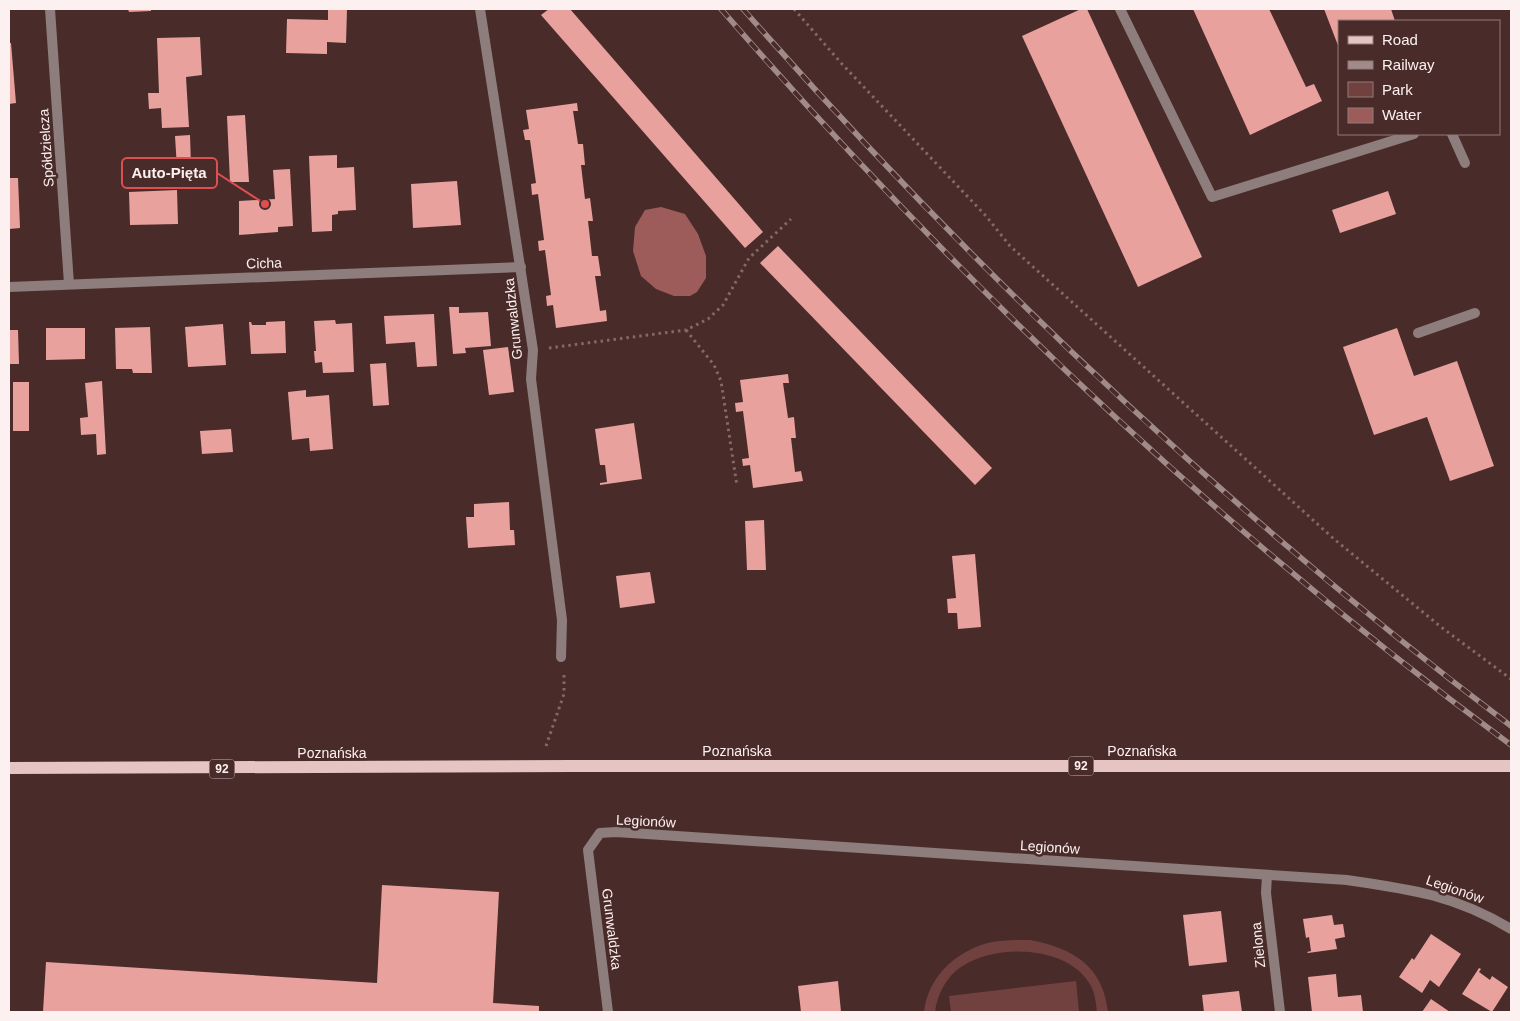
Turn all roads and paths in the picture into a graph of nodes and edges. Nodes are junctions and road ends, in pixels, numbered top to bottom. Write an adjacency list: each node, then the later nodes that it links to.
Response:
1 (50, 9): 10 (street, Spółdzielcza)
2 (480, 9): 9 (street, Grunwaldzka)
3 (794, 9): 18 (path)
4 (1120, 9): 5 (street)
5 (1411, 135)
6 (1452, 135): 7 (street)
7 (1464, 163)
8 (791, 219): 13 (path)
9 (521, 267): 10 (street, Cicha); 15 (street, Grunwaldzka)
10 (69, 284): 11 (street, Cicha)
11 (9, 287)
12 (1475, 313): 14 (street)
13 (686, 330): 15 (path); 16 (path)
14 (1418, 333)
15 (533, 350): 17 (street, Grunwaldzka)
16 (736, 486)
17 (561, 657): 19 (path)
18 (1511, 679)
19 (546, 746)
20 (1511, 766): 21 (main road, Poznańska / 92)
21 (9, 768)
22 (588, 850): 23 (street, Legionów); 25 (street, Grunwaldzka)
23 (1266, 875): 24 (street, Legionów); 26 (street, Zielona)
24 (1511, 929)
25 (608, 1012)
26 (1280, 1012)

